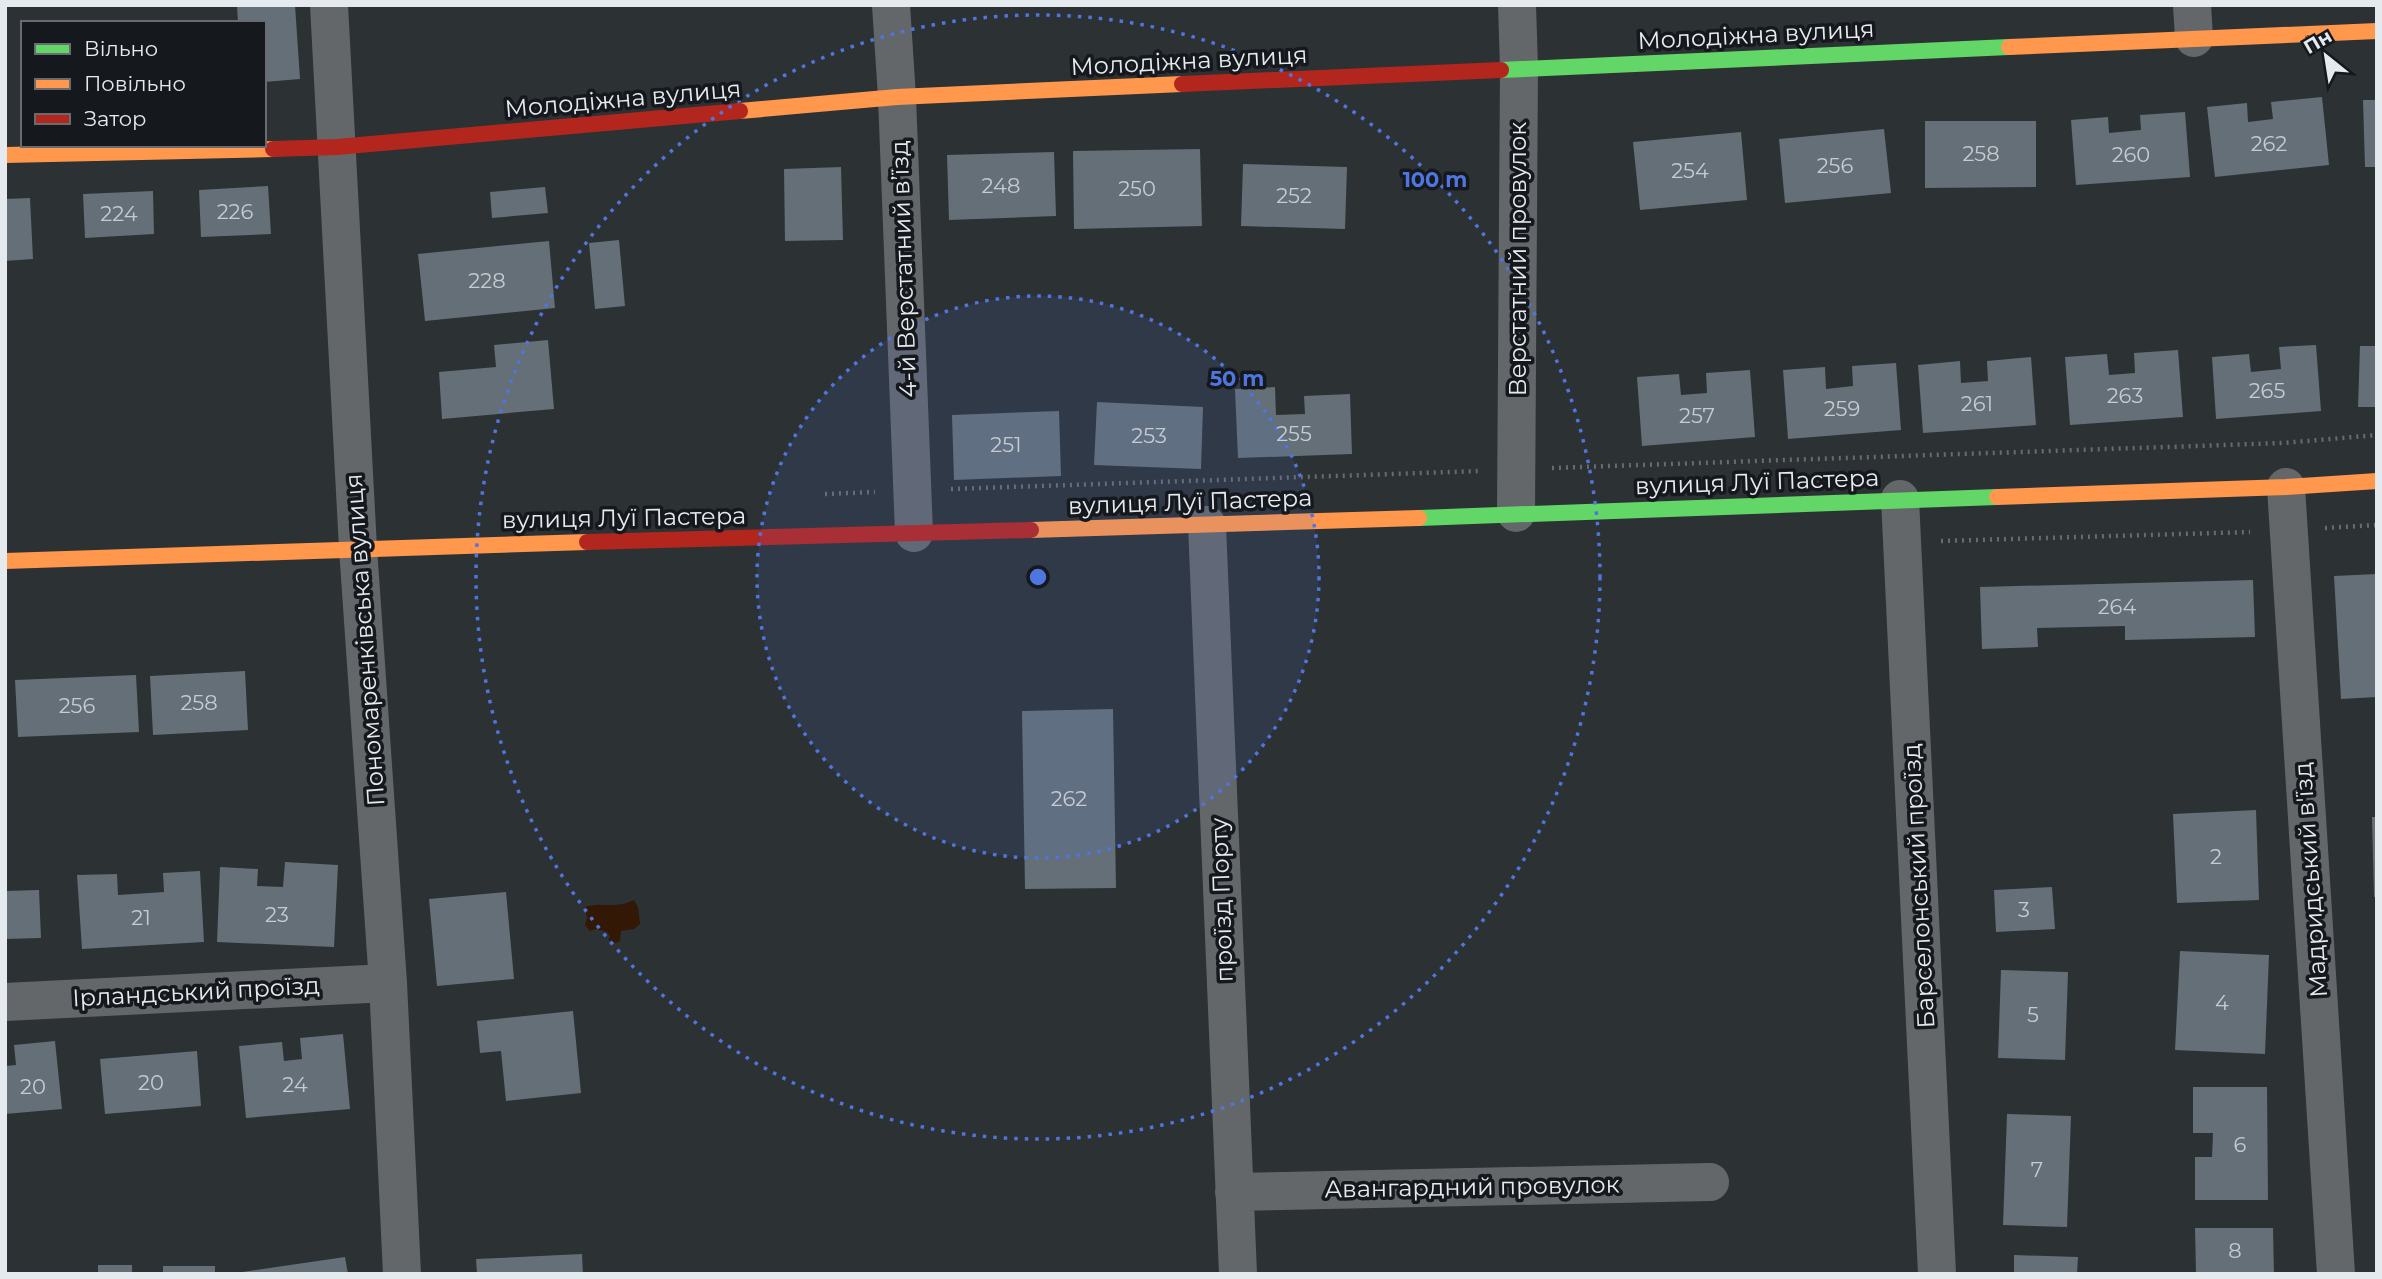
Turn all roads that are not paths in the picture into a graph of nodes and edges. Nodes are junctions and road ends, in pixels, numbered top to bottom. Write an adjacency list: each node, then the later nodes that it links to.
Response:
1 (329, 5): 8 (street, Пономаренківська вулиця)
2 (891, 5): 7 (street, 4-й Верстатний в’їзд)
3 (1517, 5): 6 (street, Верстатний провулок)
4 (2193, 22): 5 (street, Молодіжна вулиця); 6 (street, Молодіжна вулиця)
5 (2377, 30)
6 (1519, 68): 7 (street, Молодіжна вулиця); 13 (street, Верстатний провулок)
7 (897, 97): 8 (street, Молодіжна вулиця); 15 (street, 4-й Верстатний в’їзд)
8 (337, 148): 9 (street, Молодіжна вулиця); 16 (street, Пономаренківська вулиця)
9 (5, 155)
10 (2377, 481): 11 (street, вулиця Луї Пастера)
11 (2286, 486): 12 (street, вулиця Луї Пастера); 25 (street, Мадридський в'їзд)
12 (1900, 499): 13 (street, вулиця Луї Пастера); 24 (street, Барселонський проїзд)
13 (1516, 513): 14 (street, вулиця Луї Пастера)
14 (1207, 525): 15 (street, вулиця Луї Пастера); 21 (street, проїзд Порту)
15 (914, 533): 16 (street, вулиця Луї Пастера)
16 (358, 548): 17 (street, вулиця Луї Пастера); 18 (street, Пономаренківська вулиця)
17 (5, 561)
18 (388, 983): 19 (street, Ірландський проїзд); 22 (street, Пономаренківська вулиця)
19 (5, 1002)
20 (1710, 1182): 21 (street, Авангардний провулок)
21 (1234, 1192): 23 (street, проїзд Порту)
22 (402, 1274)
23 (1238, 1274)
24 (1937, 1274)
25 (2336, 1274)

